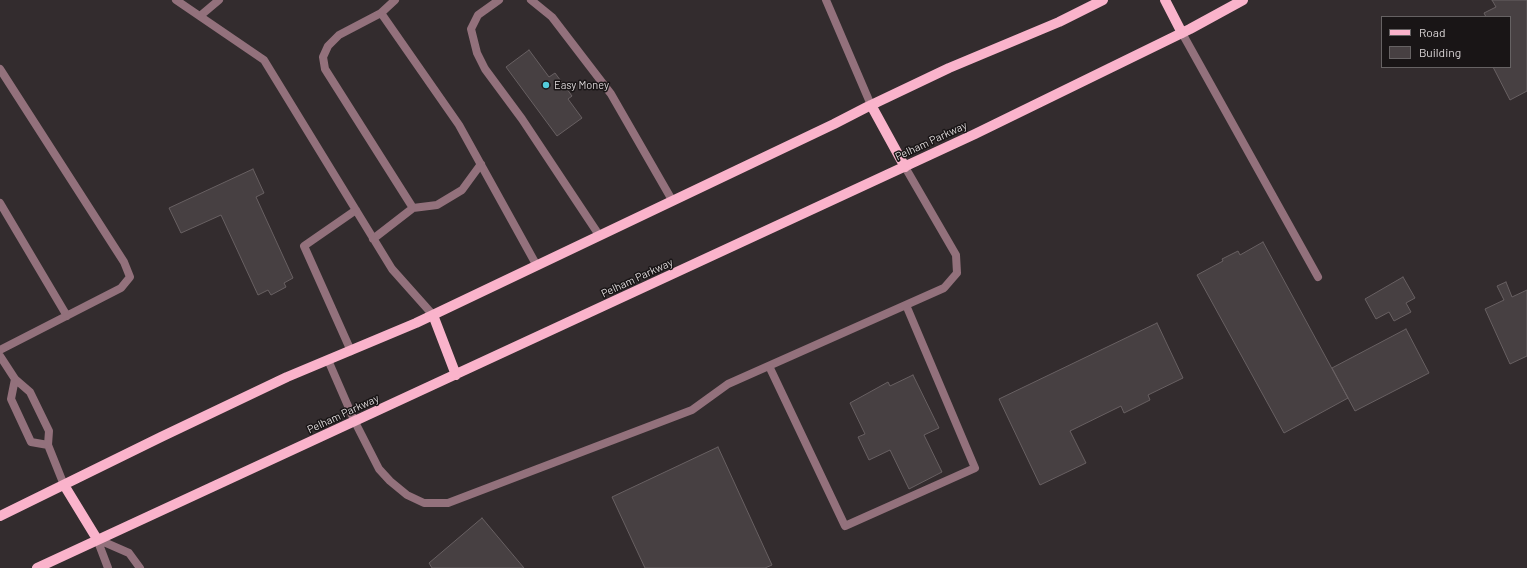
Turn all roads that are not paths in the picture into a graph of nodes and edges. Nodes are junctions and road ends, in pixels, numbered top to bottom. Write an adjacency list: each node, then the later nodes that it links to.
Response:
1 (176, 0): 11 (lane)
2 (220, 0): 11 (lane)
3 (395, 0): 10 (lane)
4 (499, 0): 21 (lane)
5 (530, 0): 17 (lane)
6 (826, 0): 14 (lane)
7 (1103, 0): 14 (main road)
8 (1166, 0): 12 (main road)
9 (1243, 0): 12 (main road, Pelham Parkway)
10 (381, 13): 15 (lane); 19 (lane)
11 (200, 16): 20 (lane)
12 (1182, 33): 16 (main road, Pelham Parkway); 24 (lane)
13 (0, 69): 27 (lane)
14 (872, 105): 16 (main road); 17 (main road)
15 (481, 164): 19 (lane); 23 (lane)
16 (905, 167): 25 (lane); 33 (main road, Pelham Parkway)
17 (672, 200): 21 (main road)
18 (0, 203): 27 (lane)
19 (413, 208): 22 (lane)
20 (356, 210): 22 (lane); 29 (lane)
21 (599, 235): 23 (main road)
22 (374, 239): 26 (lane)
23 (537, 266): 26 (main road)
24 (1318, 277)
25 (906, 305): 32 (lane); 32 (lane)
26 (433, 315): 29 (main road); 33 (main road)
27 (67, 316): 28 (lane)
28 (0, 350)
29 (351, 351): 31 (main road)
30 (0, 356): 34 (lane)
31 (328, 360): 35 (lane); 37 (main road)
32 (769, 366): 35 (lane)
33 (456, 375): 35 (main road, Pelham Parkway)
34 (15, 379): 36 (lane); 36 (lane)
35 (355, 422): 39 (main road, Pelham Parkway)
36 (48, 445): 37 (lane)
37 (64, 486): 38 (main road); 39 (main road)
38 (0, 516)
39 (98, 538): 40 (main road, Pelham Parkway); 41 (lane); 42 (lane)
40 (37, 568)
41 (108, 568)
42 (140, 568)

